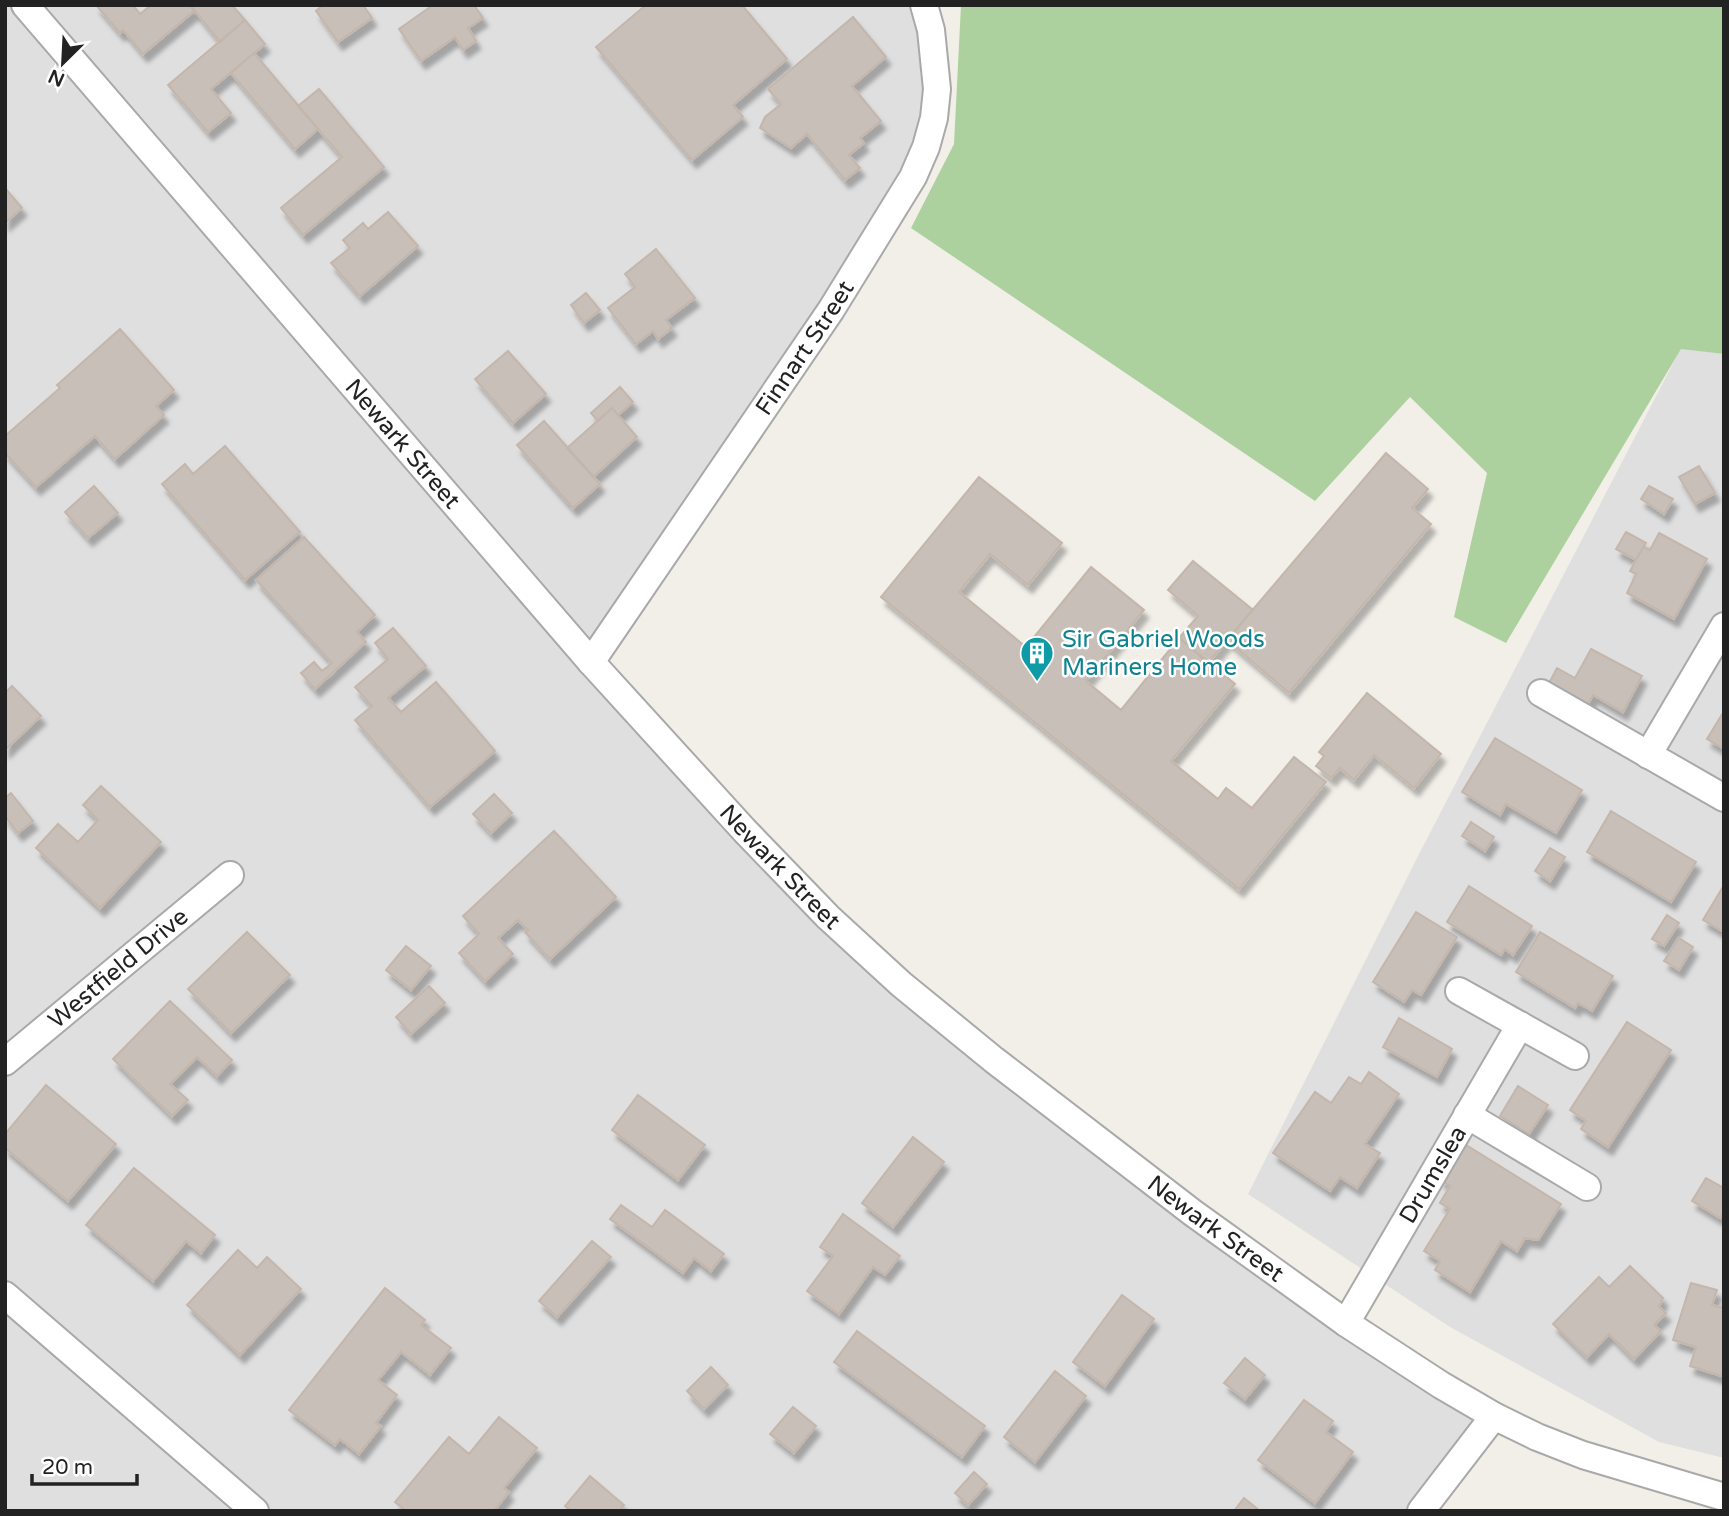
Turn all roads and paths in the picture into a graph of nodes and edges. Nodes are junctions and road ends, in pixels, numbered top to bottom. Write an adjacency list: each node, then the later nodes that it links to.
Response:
1 (26, 5): 4 (street, Newark Street)
2 (924, 5): 4 (street, Finnart Street)
3 (1724, 626): 6 (street)
4 (591, 662): 16 (street, Newark Street)
5 (1541, 693): 6 (street)
6 (1648, 755): 7 (street)
7 (1724, 798)
8 (230, 875): 12 (street, Westfield Drive)
9 (1459, 991): 10 (street)
10 (1520, 1025): 11 (street); 13 (street, Drumslea)
11 (1575, 1056)
12 (5, 1062)
13 (1467, 1115): 14 (street); 16 (street, Drumslea)
14 (1587, 1187)
15 (5, 1295): 19 (street)
16 (1346, 1323): 17 (street, Newark Street)
17 (1494, 1416): 18 (street, Newark Street); 20 (street)
18 (1724, 1497)
19 (255, 1511)
20 (1421, 1511)

